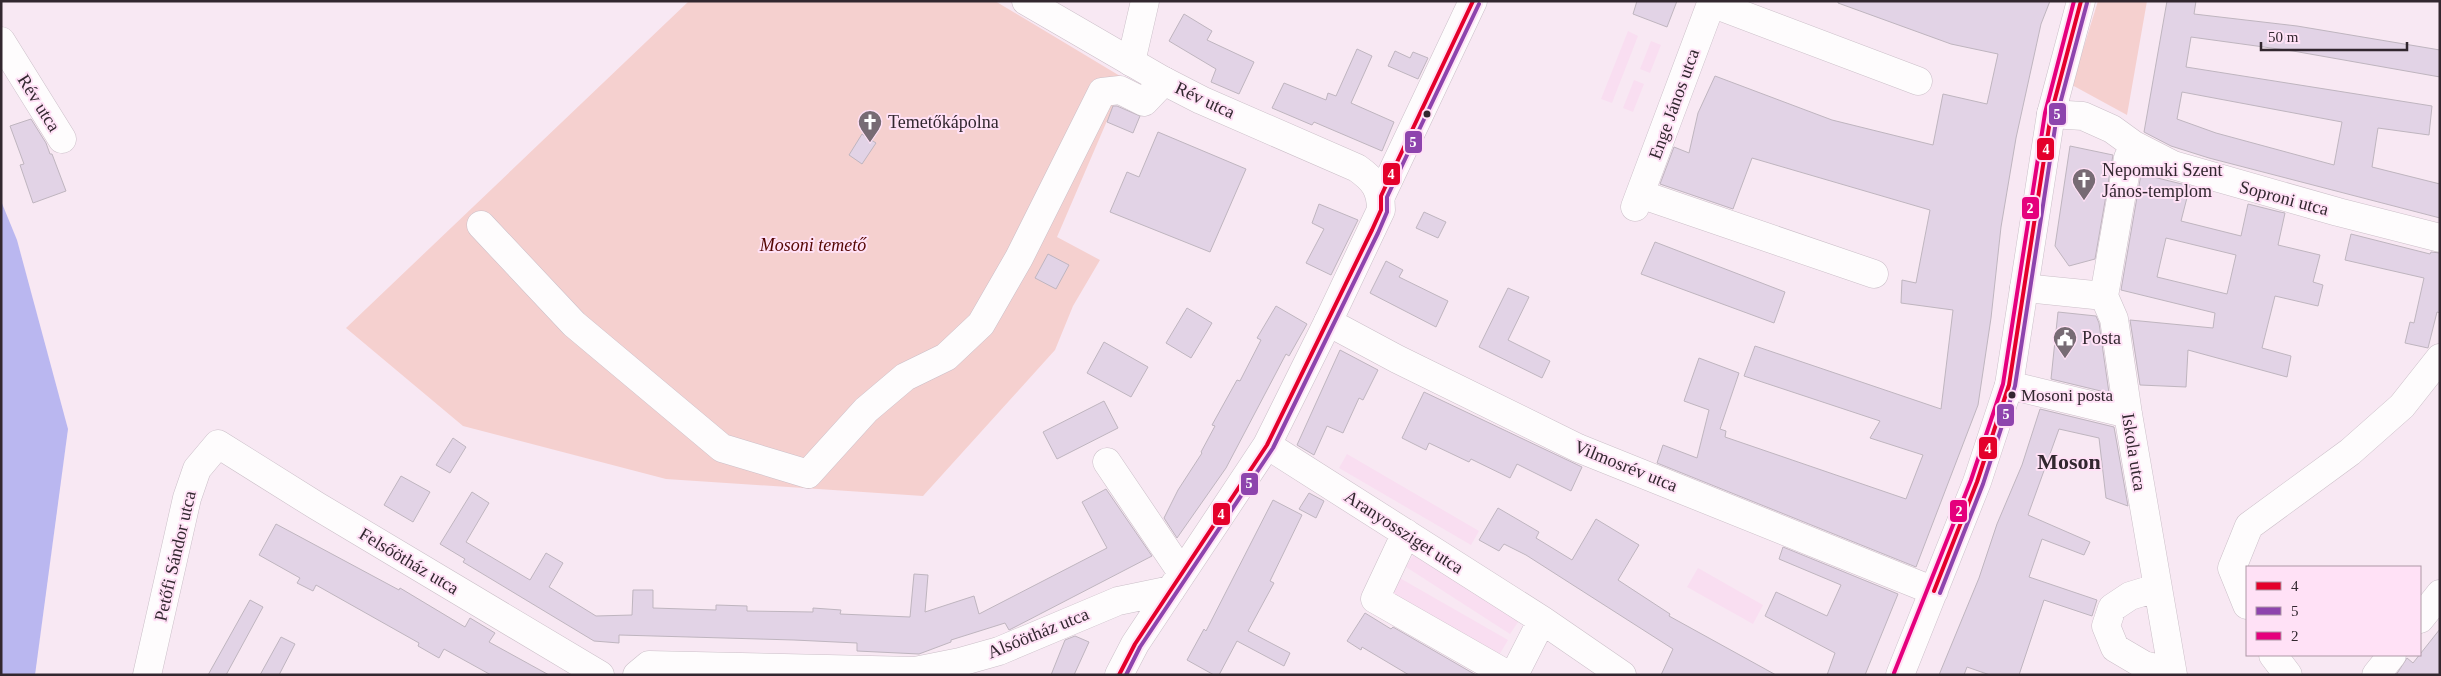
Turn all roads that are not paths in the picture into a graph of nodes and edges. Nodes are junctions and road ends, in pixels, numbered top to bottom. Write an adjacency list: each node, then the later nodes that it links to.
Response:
1 (1026, 1): 7 (street, Rév utca)
2 (1145, 1): 7 (street)
3 (1473, 1): 13 (street)
4 (2081, 1): 10 (street)
5 (1712, 2): 9 (street); 16 (street, Enge János utca)
6 (1, 41): 11 (street, Rév utca)
7 (1131, 62): 8 (street, Rév utca)
8 (1164, 81): 13 (street, Rév utca); 14 (street)
9 (1918, 81)
10 (2052, 114): 12 (street, Soproni utca); 17 (street)
11 (62, 139)
12 (2134, 145): 15 (street, Soproni utca); 18 (street)
13 (1381, 196): 19 (street)
14 (482, 225)
15 (2440, 238)
16 (1874, 274)
17 (2024, 288): 18 (street); 21 (street)
18 (2104, 296): 22 (street, Iskola utca)
19 (1328, 322): 24 (street); 29 (street, Vilmosrév utca)
20 (2440, 358): 31 (street)
21 (2009, 385): 22 (street); 29 (street)
22 (2128, 414): 28 (street, Iskola utca)
23 (218, 444): 37 (street, Petőfi Sándor utca); 38 (street, Felsőötház utca)
24 (1267, 445): 26 (street, Aranyossziget utca); 27 (street)
25 (1107, 462): 27 (street)
26 (1406, 533): 33 (street, Aranyossziget utca); 41 (street)
27 (1176, 581): 39 (street, Alsóötház utca); 40 (street)
28 (2156, 588): 36 (street, Iskola utca); 36 (street)
29 (1934, 591): 44 (street)
30 (2440, 594): 32 (street)
31 (2246, 603)
32 (2421, 618)
33 (1542, 620): 42 (street); 43 (street, Aranyossziget utca)
34 (2274, 656): 45 (street)
35 (2391, 656): 46 (street)
36 (2173, 673)
37 (147, 675)
38 (600, 675)
39 (637, 675)
40 (1119, 675)
41 (1508, 675)
42 (1514, 675)
43 (1622, 675)
44 (1900, 675)
45 (2288, 675)
46 (2376, 675)

